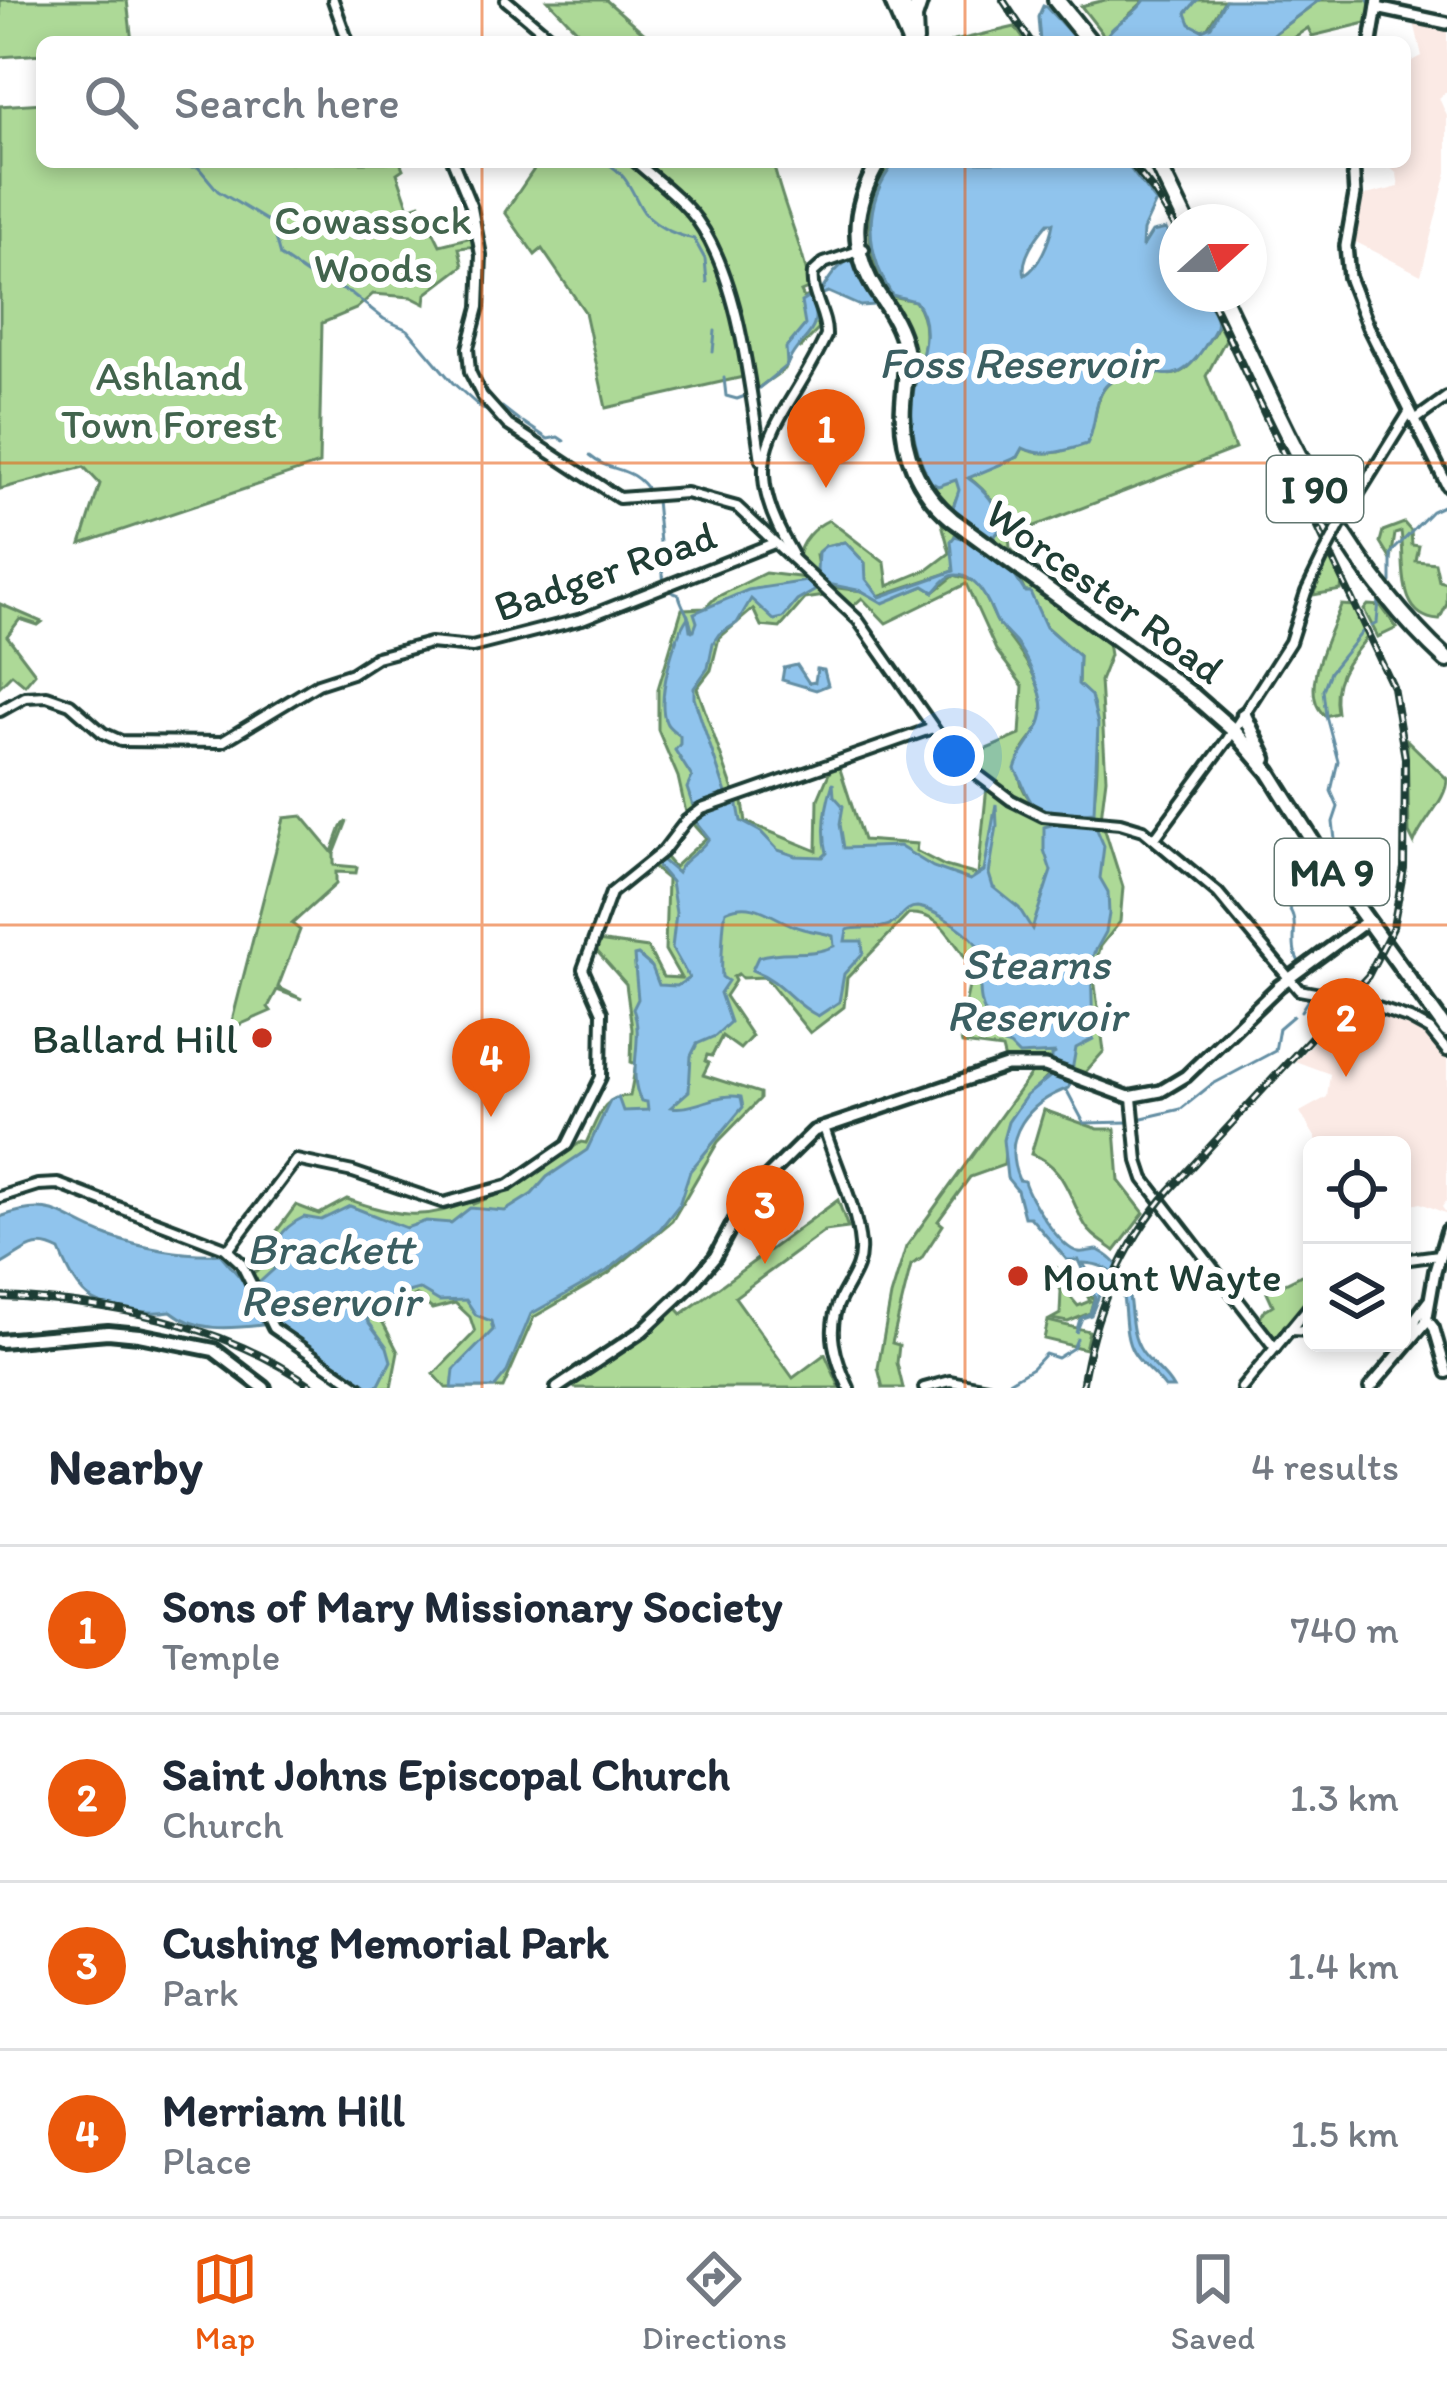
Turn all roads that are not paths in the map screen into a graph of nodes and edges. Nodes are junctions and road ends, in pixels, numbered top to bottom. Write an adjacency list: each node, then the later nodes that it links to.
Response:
1 (334, 0): 9 (street)
2 (506, 0): 10 (street)
3 (897, 0): 11 (highway)
4 (920, 0): 12 (highway)
5 (1056, 0): 13 (highway)
6 (1065, 0): 14 (highway)
7 (1377, 4): 8 (main road); 15 (main road)
8 (1447, 23)
9 (346, 36)
10 (549, 36)
11 (910, 36)
12 (912, 36)
13 (1090, 36)
14 (1091, 36)
15 (1372, 36)
16 (455, 168): 29 (street)
17 (642, 168): 26 (street)
18 (879, 168): 22 (highway)
19 (1163, 168): 21 (highway)
20 (1353, 168): 25 (main road)
21 (1180, 204)
22 (861, 250): 26 (street); 33 (highway, Worcester Road / MA 9)
23 (1233, 312): 31 (highway, I 90)
24 (1447, 397): 25 (street)
25 (1413, 415): 27 (main road); 33 (street, bridge)
26 (762, 463): 28 (street)
27 (1447, 485)
28 (773, 521): 29 (street); 30 (street)
29 (762, 530): 30 (street)
30 (779, 542): 32 (street, Badger Road); 34 (street)
31 (1447, 656)
32 (0, 711)
33 (1238, 724): 35 (highway, Worcester Road / MA 9); 35 (highway); 36 (street); 37 (highway, Worcester Road / MA 9)
34 (933, 728): 36 (street); 45 (street)
35 (1265, 760): 39 (highway, Worcester Road / MA 9)
36 (1155, 838): 38 (street)
37 (1367, 921): 38 (main road); 39 (highway, Worcester Road / MA 9)
38 (1286, 981): 40 (street); 41 (main road)
39 (1442, 1020)
40 (1447, 1051)
41 (1132, 1097): 42 (main road); 53 (street)
42 (823, 1126): 57 (main road); 58 (street)
43 (0, 1196): 45 (street)
44 (1447, 1231): 46 (main road)
45 (228, 1250): 56 (street)
46 (1439, 1255): 47 (street); 49 (main road)
47 (1411, 1259)
48 (1303, 1314): 50 (street)
49 (1419, 1321): 54 (street); 62 (main road)
50 (1289, 1330): 51 (street); 53 (street)
51 (1303, 1331)
52 (0, 1341): 55 (main road)
53 (1275, 1348): 61 (street)
54 (1447, 1373)
55 (263, 1388)
56 (360, 1388)
57 (556, 1388)
58 (849, 1388)
59 (924, 1388): 60 (street)
60 (988, 1388)
61 (1241, 1388)
62 (1370, 1388)

